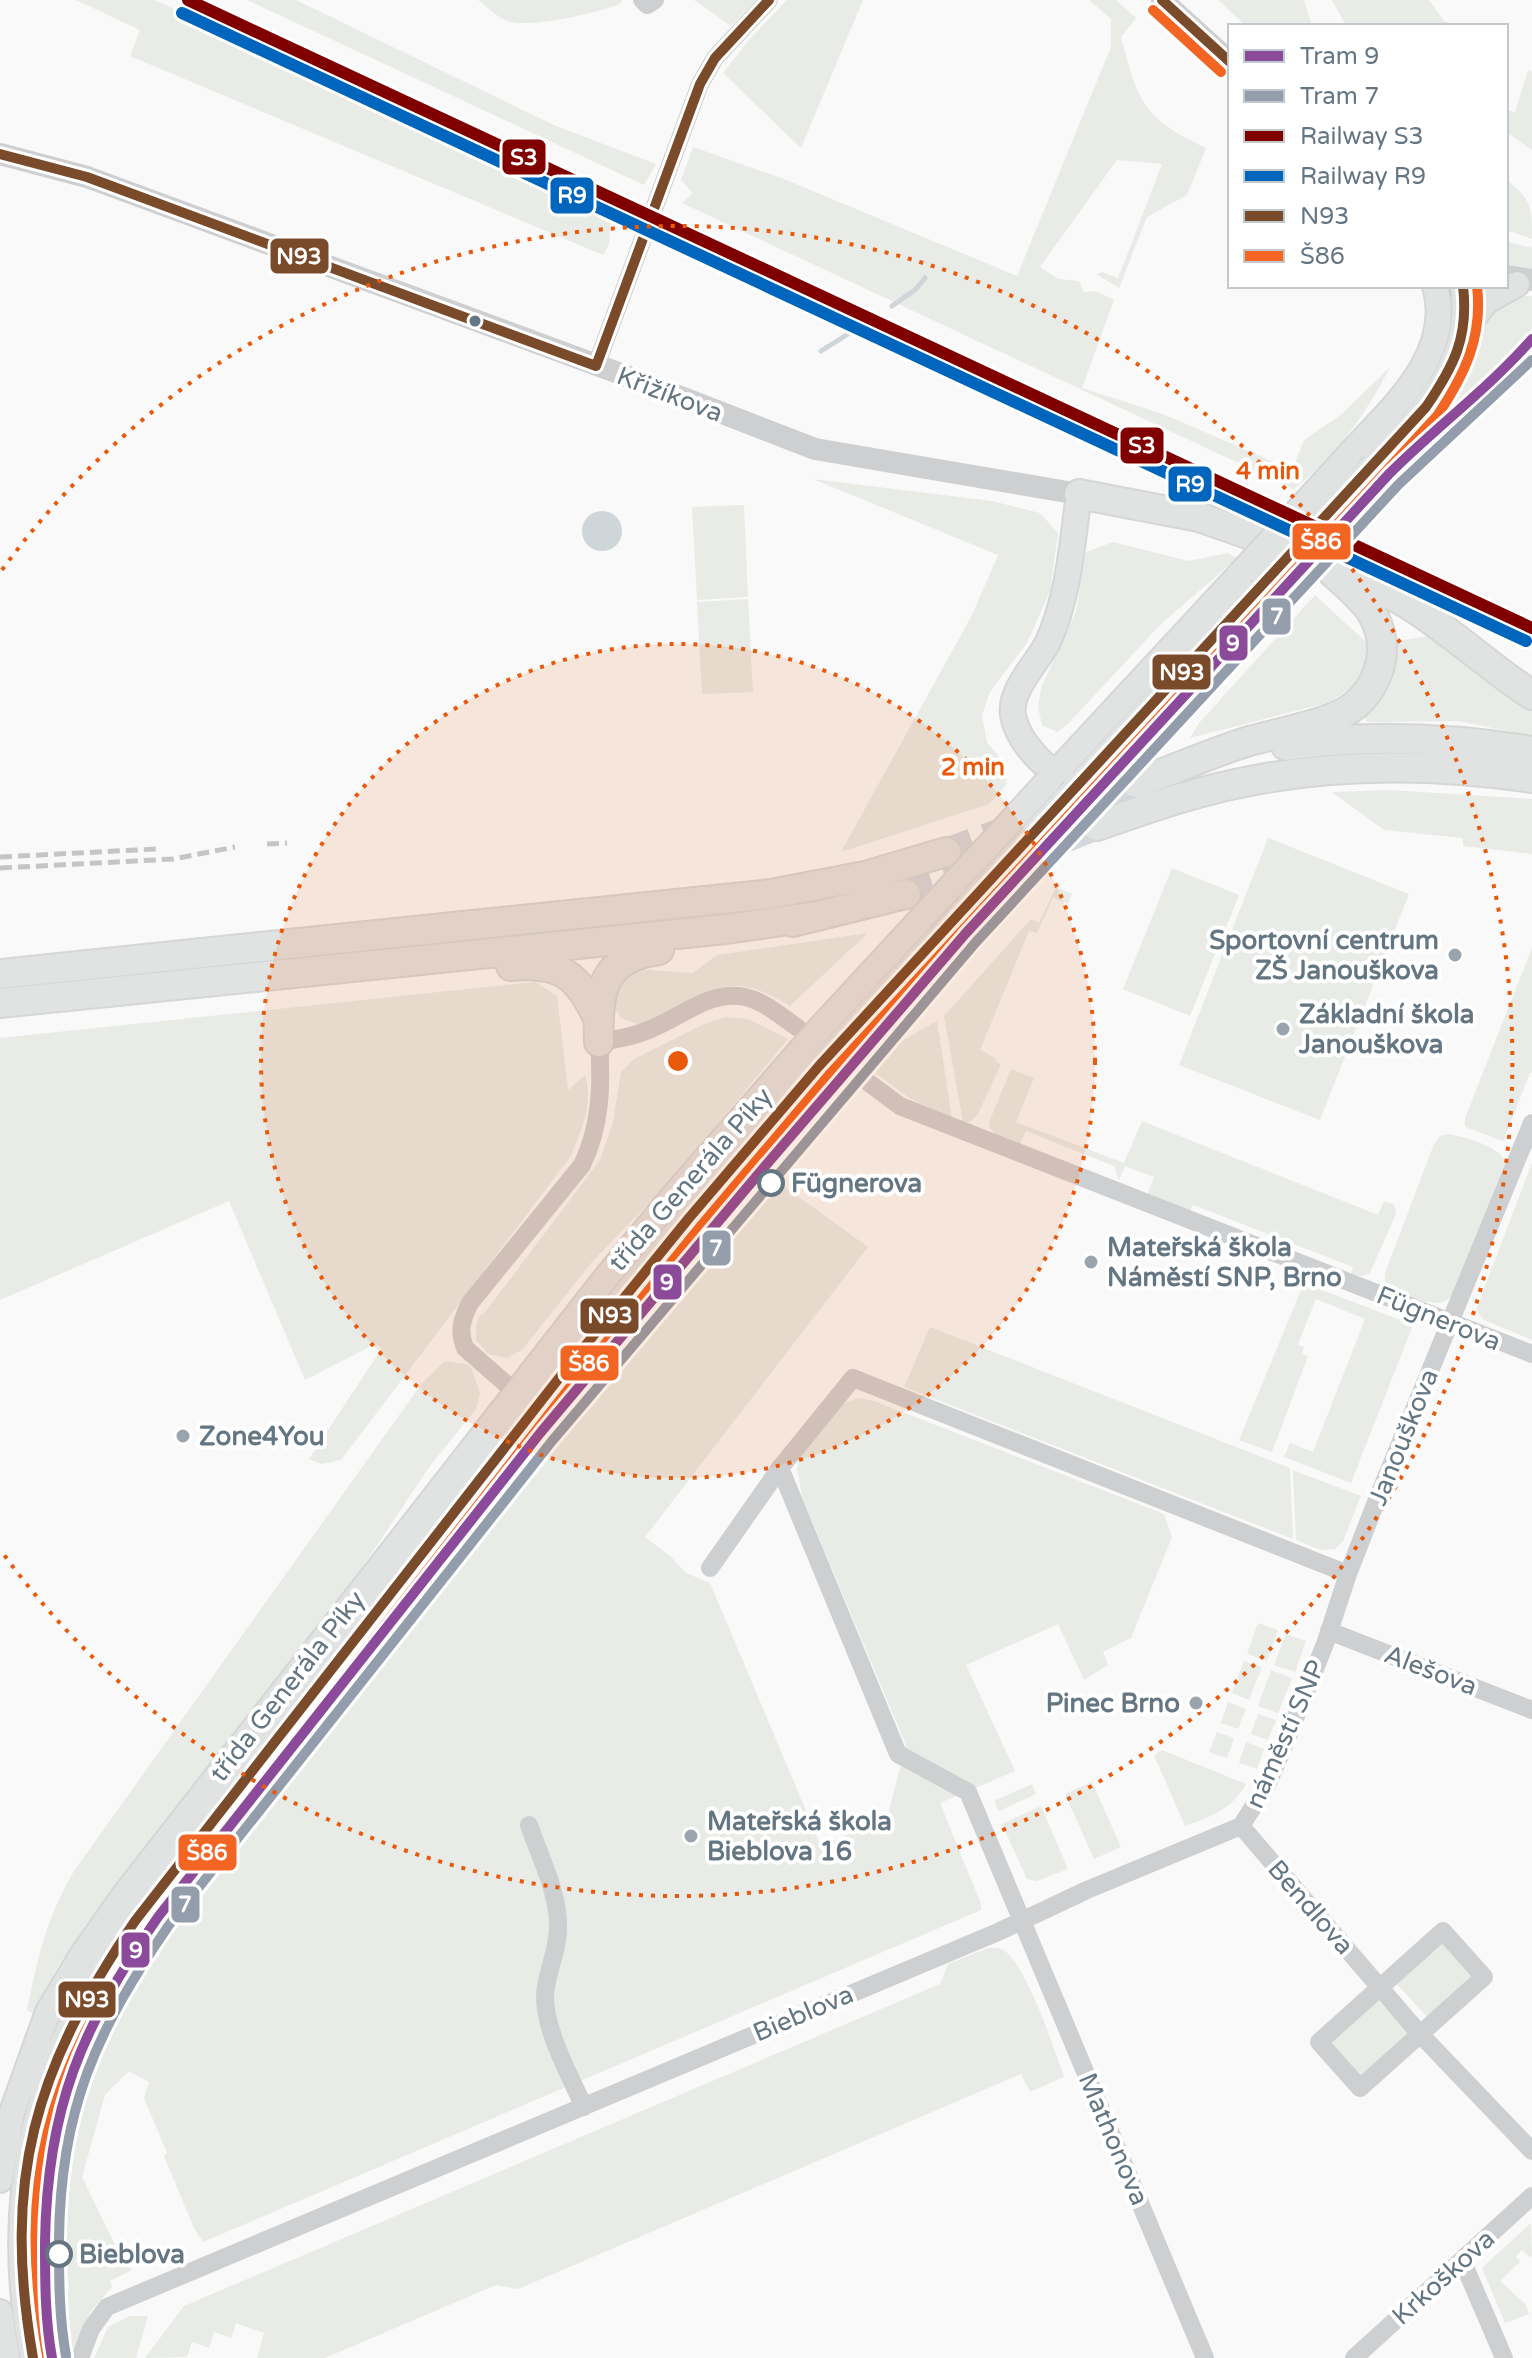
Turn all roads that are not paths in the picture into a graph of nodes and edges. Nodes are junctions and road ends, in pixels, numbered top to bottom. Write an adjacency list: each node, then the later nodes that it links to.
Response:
1 (642, 0): 2 (street)
2 (655, 0)
3 (769, 0): 13 (street)
4 (1162, 0): 5 (street)
5 (1228, 60)
6 (0, 154): 13 (street, Křižíkova)
7 (1519, 282): 12 (main road)
8 (1435, 288): 11 (main road, třída Generála Píky)
9 (1464, 288): 11 (main road)
10 (1466, 288): 12 (main road, třída Generála Píky)
11 (1439, 317): 19 (main road, třída Generála Píky, bridge)
12 (1465, 328): 19 (main road, třída Generála Píky, bridge)
13 (596, 366): 14 (street, Křižíkova)
14 (1079, 494): 15 (highway); 19 (main road)
15 (1256, 537)
16 (1532, 695): 17 (highway)
17 (1532, 751)
18 (1532, 778): 20 (highway)
19 (1059, 781): 28 (main road, třída Generála Píky, bridge); 28 (main road, třída Generála Píky, bridge)
20 (1097, 826)
21 (946, 852): 25 (highway)
22 (906, 894): 23 (highway)
23 (810, 917): 24 (highway); 27 (highway)
24 (371, 965): 26 (highway); 27 (highway)
25 (0, 974)
26 (0, 1003)
27 (599, 1030): 28 (street); 33 (street)
28 (824, 1052): 33 (main road, třída Generála Píky)
29 (861, 1077): 31 (street, Fügnerova)
30 (1532, 1123): 31 (street, Janouškova)
31 (1450, 1323): 32 (street, Fügnerova); 36 (street, Janouškova)
32 (1532, 1354)
33 (526, 1401): 46 (main road, třída Generála Píky); 51 (main road, třída Generála Píky)
34 (780, 1468): 35 (street); 36 (street); 41 (street)
35 (710, 1568)
36 (1348, 1574): 37 (street, náměstí SNP)
37 (1329, 1631): 38 (street, Alešova); 40 (street, náměstí SNP)
38 (1532, 1710)
39 (529, 1825): 44 (street)
40 (1241, 1826): 41 (street, náměstí SNP); 42 (street, Bendlova)
41 (1024, 1920): 44 (street, Bieblova); 53 (street, Mathonova)
42 (1380, 1987): 43 (street, Bendlova); 43 (street); 43 (street)
43 (1420, 2034): 45 (street, Bendlova)
44 (584, 2107): 52 (street, Bieblova)
45 (1532, 2151)
46 (0, 2180)
47 (1532, 2196): 48 (street, Krkoškova)
48 (1462, 2260): 54 (street, Krkoškova); 55 (street)
49 (0, 2312): 50 (main road)
50 (7, 2358)
51 (33, 2358)
52 (80, 2358)
53 (1205, 2358)
54 (1354, 2358)
55 (1504, 2358)

